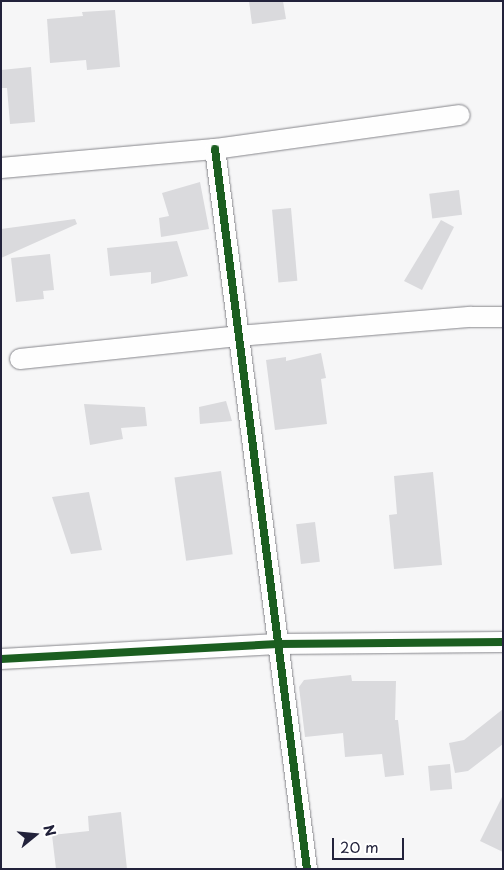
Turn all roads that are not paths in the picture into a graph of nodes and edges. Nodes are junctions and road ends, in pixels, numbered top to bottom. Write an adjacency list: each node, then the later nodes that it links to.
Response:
1 (460, 115): 2 (street)
2 (215, 149): 3 (street); 5 (street)
3 (1, 168)
4 (503, 317): 5 (street)
5 (238, 336): 6 (street); 8 (street)
6 (20, 359)
7 (503, 642): 8 (street)
8 (278, 644): 9 (street); 10 (street)
9 (1, 659)
10 (307, 869)

